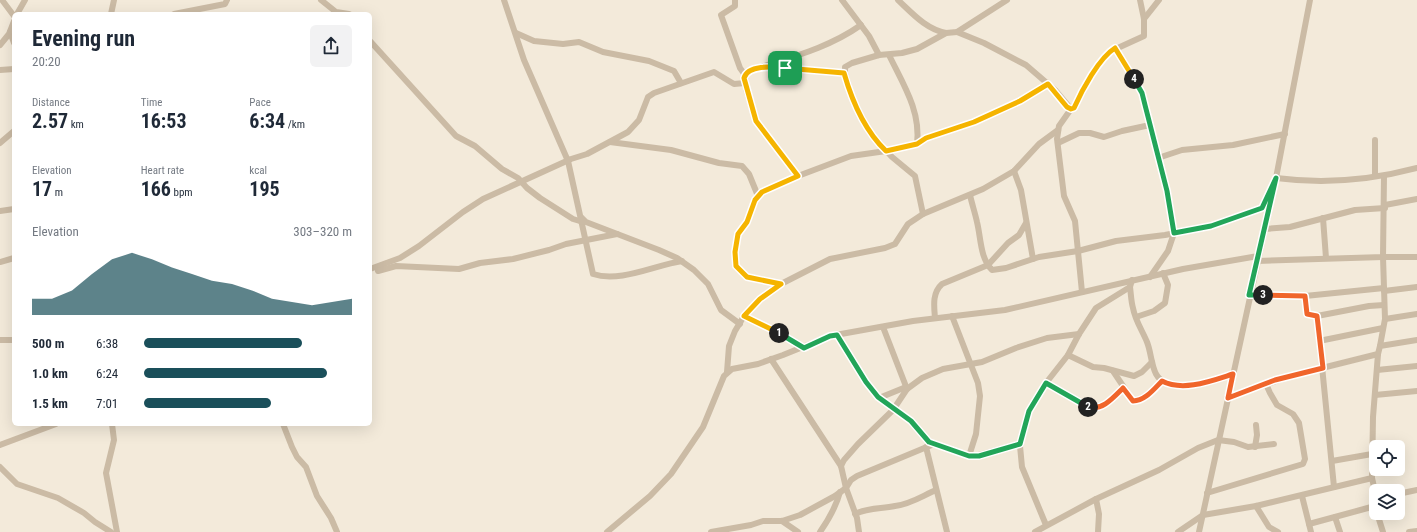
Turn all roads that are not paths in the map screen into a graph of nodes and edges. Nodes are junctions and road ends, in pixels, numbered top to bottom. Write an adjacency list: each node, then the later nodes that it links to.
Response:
1 (2, 0): 18 (street)
2 (25, 0): 14 (street)
3 (114, 0): 15 (street)
4 (228, 0): 16 (street)
5 (321, 0): 17 (street)
6 (504, 0): 24 (street)
7 (735, 0): 36 (street)
8 (842, 0): 20 (street)
9 (898, 0): 25 (street)
10 (1007, 0): 23 (street)
11 (1140, 0): 19 (street)
12 (1160, 0): 19 (street)
13 (1310, 0): 44 (street)
14 (18, 12)
15 (111, 12)
16 (184, 12)
17 (336, 12)
18 (12, 13)
19 (1144, 19): 29 (street)
20 (861, 25): 30 (street); 32 (street)
21 (12, 26): 22 (street)
22 (10, 32): 26 (street); 28 (street)
23 (957, 32): 25 (street); 39 (street)
24 (516, 33): 37 (street); 52 (street)
25 (946, 33): 31 (street)
26 (12, 38)
27 (372, 43): 59 (street)
28 (0, 45)
29 (1115, 48): 40 (street); 41 (street)
30 (879, 55): 31 (street); 35 (street)
31 (889, 55): 49 (street)
32 (764, 66): 35 (street); 36 (street)
33 (12, 69): 34 (street)
34 (0, 70)
35 (844, 73): 50 (street)
36 (745, 75): 38 (street)
37 (681, 82): 38 (street); 46 (street)
38 (745, 84): 55 (street)
39 (1048, 84): 40 (street); 49 (street)
40 (1071, 109): 42 (street)
41 (1150, 125): 48 (street); 51 (street)
42 (1058, 130): 48 (street); 54 (street)
43 (12, 133): 47 (street)
44 (1285, 134): 51 (street); 58 (street)
45 (1375, 140): 56 (street)
46 (610, 142): 52 (street); 61 (street)
47 (0, 143)
48 (1058, 143): 74 (street)
49 (917, 144): 50 (street)
50 (886, 151): 55 (street); 66 (street)
51 (1158, 158): 71 (street)
52 (568, 161): 59 (street); 68 (street)
53 (1417, 168): 57 (street)
54 (1014, 171): 60 (street); 69 (street)
55 (798, 176): 61 (street)
56 (1375, 176): 57 (street); 58 (street)
57 (1384, 176): 63 (street)
58 (1276, 178): 70 (street); 71 (street)
59 (521, 182): 68 (street); 84 (street)
60 (970, 194): 66 (street); 83 (street)
61 (758, 196): 88 (street)
62 (1417, 199): 63 (street)
63 (1385, 206): 67 (street); 75 (street)
64 (12, 209): 65 (street)
65 (0, 211)
66 (923, 214): 88 (street)
67 (1323, 218): 70 (street); 78 (street)
68 (582, 219): 72 (street); 73 (street)
69 (1026, 223): 80 (street); 83 (street)
70 (1264, 229): 77 (street)
71 (1174, 233): 74 (street); 87 (street)
72 (617, 234): 73 (street); 81 (street)
73 (586, 239): 81 (street); 85 (street)
74 (1078, 250): 80 (street); 92 (street)
75 (1383, 257): 76 (street); 78 (street); 91 (street)
76 (1417, 257)
77 (1258, 258): 78 (street); 86 (street); 93 (street)
78 (1326, 258)
79 (12, 259): 82 (street)
80 (1033, 259): 83 (street)
81 (682, 261): 103 (street)
82 (0, 262)
83 (988, 265): 101 (street)
84 (372, 268)
85 (372, 272)
86 (1163, 273): 87 (street); 100 (street)
87 (1150, 277): 89 (street)
88 (781, 284): 97 (street)
89 (1131, 284): 92 (street); 100 (street); 106 (street)
90 (1417, 287): 91 (street)
91 (1384, 289): 94 (street); 95 (street)
92 (1082, 292): 98 (street)
93 (1249, 295): 94 (street); 124 (street)
94 (1305, 296): 99 (street)
95 (1384, 305): 99 (street); 102 (street)
96 (1417, 314): 102 (street)
97 (744, 316): 103 (street); 113 (street)
98 (952, 316): 101 (street); 118 (street)
99 (1317, 316): 111 (street)
100 (1136, 317): 117 (street)
101 (935, 318): 104 (street)
102 (1384, 319): 105 (street)
103 (740, 324): 123 (street)
104 (883, 327): 107 (street); 128 (street)
105 (1383, 328): 111 (street); 112 (street)
106 (1079, 334): 114 (street); 118 (street)
107 (837, 335): 113 (street); 132 (street)
108 (12, 338): 109 (street)
109 (0, 340)
110 (1417, 340): 112 (street)
111 (1319, 341): 120 (street)
112 (1380, 346): 115 (street)
113 (804, 348): 116 (street)
114 (1068, 354): 122 (street); 126 (street)
115 (1378, 354): 120 (street); 121 (street)
116 (771, 359): 123 (street); 150 (street)
117 (1152, 362): 122 (street); 125 (street)
118 (969, 365): 128 (street); 148 (street)
119 (1417, 366): 121 (street)
120 (1323, 368): 127 (street); 149 (street)
121 (1377, 370): 131 (street)
122 (1113, 371): 129 (street)
123 (727, 372): 176 (street)
124 (1233, 374): 125 (street); 133 (street)
125 (1162, 381): 129 (street)
126 (1046, 383): 129 (street); 142 (street)
127 (1266, 384): 133 (street); 159 (street)
128 (906, 388): 132 (street); 134 (street)
129 (1123, 388)
130 (1417, 393): 131 (street)
131 (1375, 395): 140 (street)
132 (879, 398): 134 (street)
133 (1228, 398): 139 (street)
134 (893, 410): 141 (street); 150 (street)
135 (1256, 425): 146 (street)
136 (51, 426): 144 (street)
137 (112, 426): 174 (street)
138 (284, 426): 175 (street)
139 (1218, 440): 146 (street); 159 (street); 162 (street)
140 (1373, 440)
141 (934, 444): 145 (street); 148 (street)
142 (1020, 444): 148 (street); 171 (street)
143 (1274, 444): 146 (street)
144 (0, 445)
145 (926, 447): 155 (street); 156 (street)
146 (1255, 447)
147 (1369, 455): 149 (street)
148 (969, 456)
149 (1332, 461): 154 (street)
150 (841, 466): 155 (street)
151 (0, 467): 173 (street)
152 (1372, 478): 153 (street); 154 (street)
153 (1373, 484)
154 (1334, 487): 161 (street)
155 (846, 488): 158 (street); 165 (street)
156 (936, 490): 165 (street); 181 (street)
157 (1417, 490): 160 (street)
158 (840, 492): 169 (street); 179 (street)
159 (1207, 493): 166 (street)
160 (1405, 493)
161 (1302, 496): 163 (street); 170 (street)
162 (1096, 500): 171 (street); 183 (street)
163 (1256, 506): 166 (street); 186 (street)
164 (1369, 509): 167 (street)
165 (855, 514): 180 (street)
166 (1203, 515): 184 (street); 185 (street)
167 (1335, 517): 170 (street); 188 (street)
168 (1379, 520): 189 (street)
169 (782, 521): 177 (street); 178 (street)
170 (1309, 524): 187 (street)
171 (1046, 525): 182 (street)
172 (1417, 531): 190 (street)
173 (110, 532)
174 (117, 532)
175 (337, 532)
176 (607, 532)
177 (711, 532)
178 (798, 532)
179 (820, 532)
180 (859, 532)
181 (947, 532)
182 (1035, 532)
183 (1098, 532)
184 (1178, 532)
185 (1199, 532)
186 (1278, 532)
187 (1311, 532)
188 (1340, 532)
189 (1383, 532)
190 (1409, 532)

